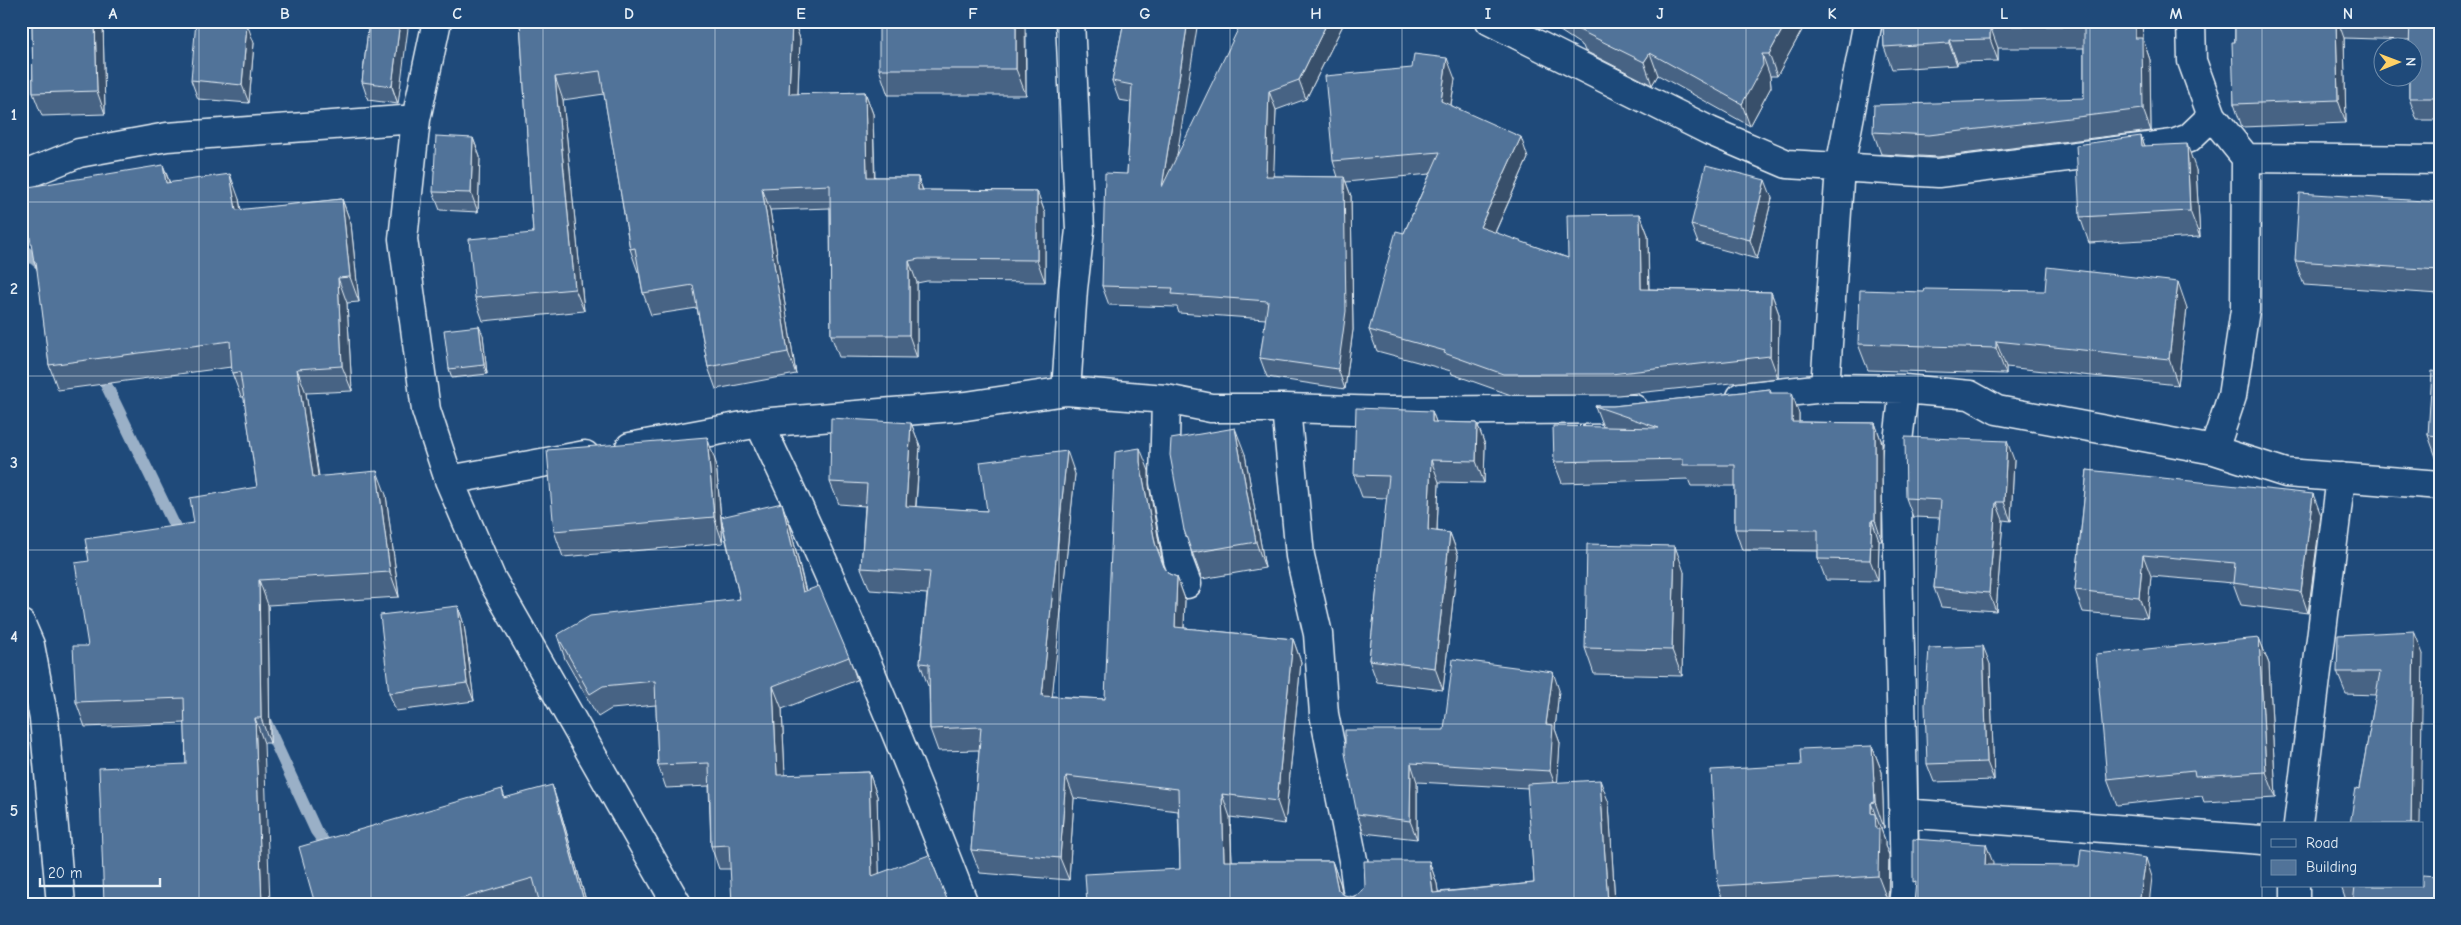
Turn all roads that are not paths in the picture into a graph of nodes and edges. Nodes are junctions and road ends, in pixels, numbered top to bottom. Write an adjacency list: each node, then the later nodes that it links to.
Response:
1 (437, 21): 7 (street)
2 (1070, 21): 14 (street)
3 (1490, 21): 10 (street)
4 (1868, 21): 10 (street)
5 (2191, 21): 6 (street)
6 (2212, 116): 8 (street); 10 (street)
7 (416, 119): 11 (street); 22 (street)
8 (2246, 158): 9 (street); 20 (street)
9 (2440, 160)
10 (1840, 167): 12 (street)
11 (21, 179)
12 (1825, 388): 13 (street); 16 (street)
13 (1904, 389): 20 (street); 26 (street)
14 (1066, 391): 15 (street); 19 (street)
15 (1166, 399): 18 (street); 24 (street)
16 (1720, 400)
17 (1654, 407): 18 (street)
18 (1286, 408): 33 (street)
19 (759, 423): 22 (street); 32 (street)
20 (2214, 450): 21 (street)
21 (2340, 477): 23 (street); 27 (street)
22 (449, 480): 31 (street)
23 (2440, 485)
24 (1187, 584)
25 (21, 624): 30 (street)
26 (1903, 813): 28 (street); 34 (street)
27 (2298, 822)
28 (2261, 840)
29 (2295, 888): 35 (street)
30 (62, 904)
31 (678, 904)
32 (964, 904)
33 (1358, 904)
34 (1903, 904)
35 (2295, 904)

